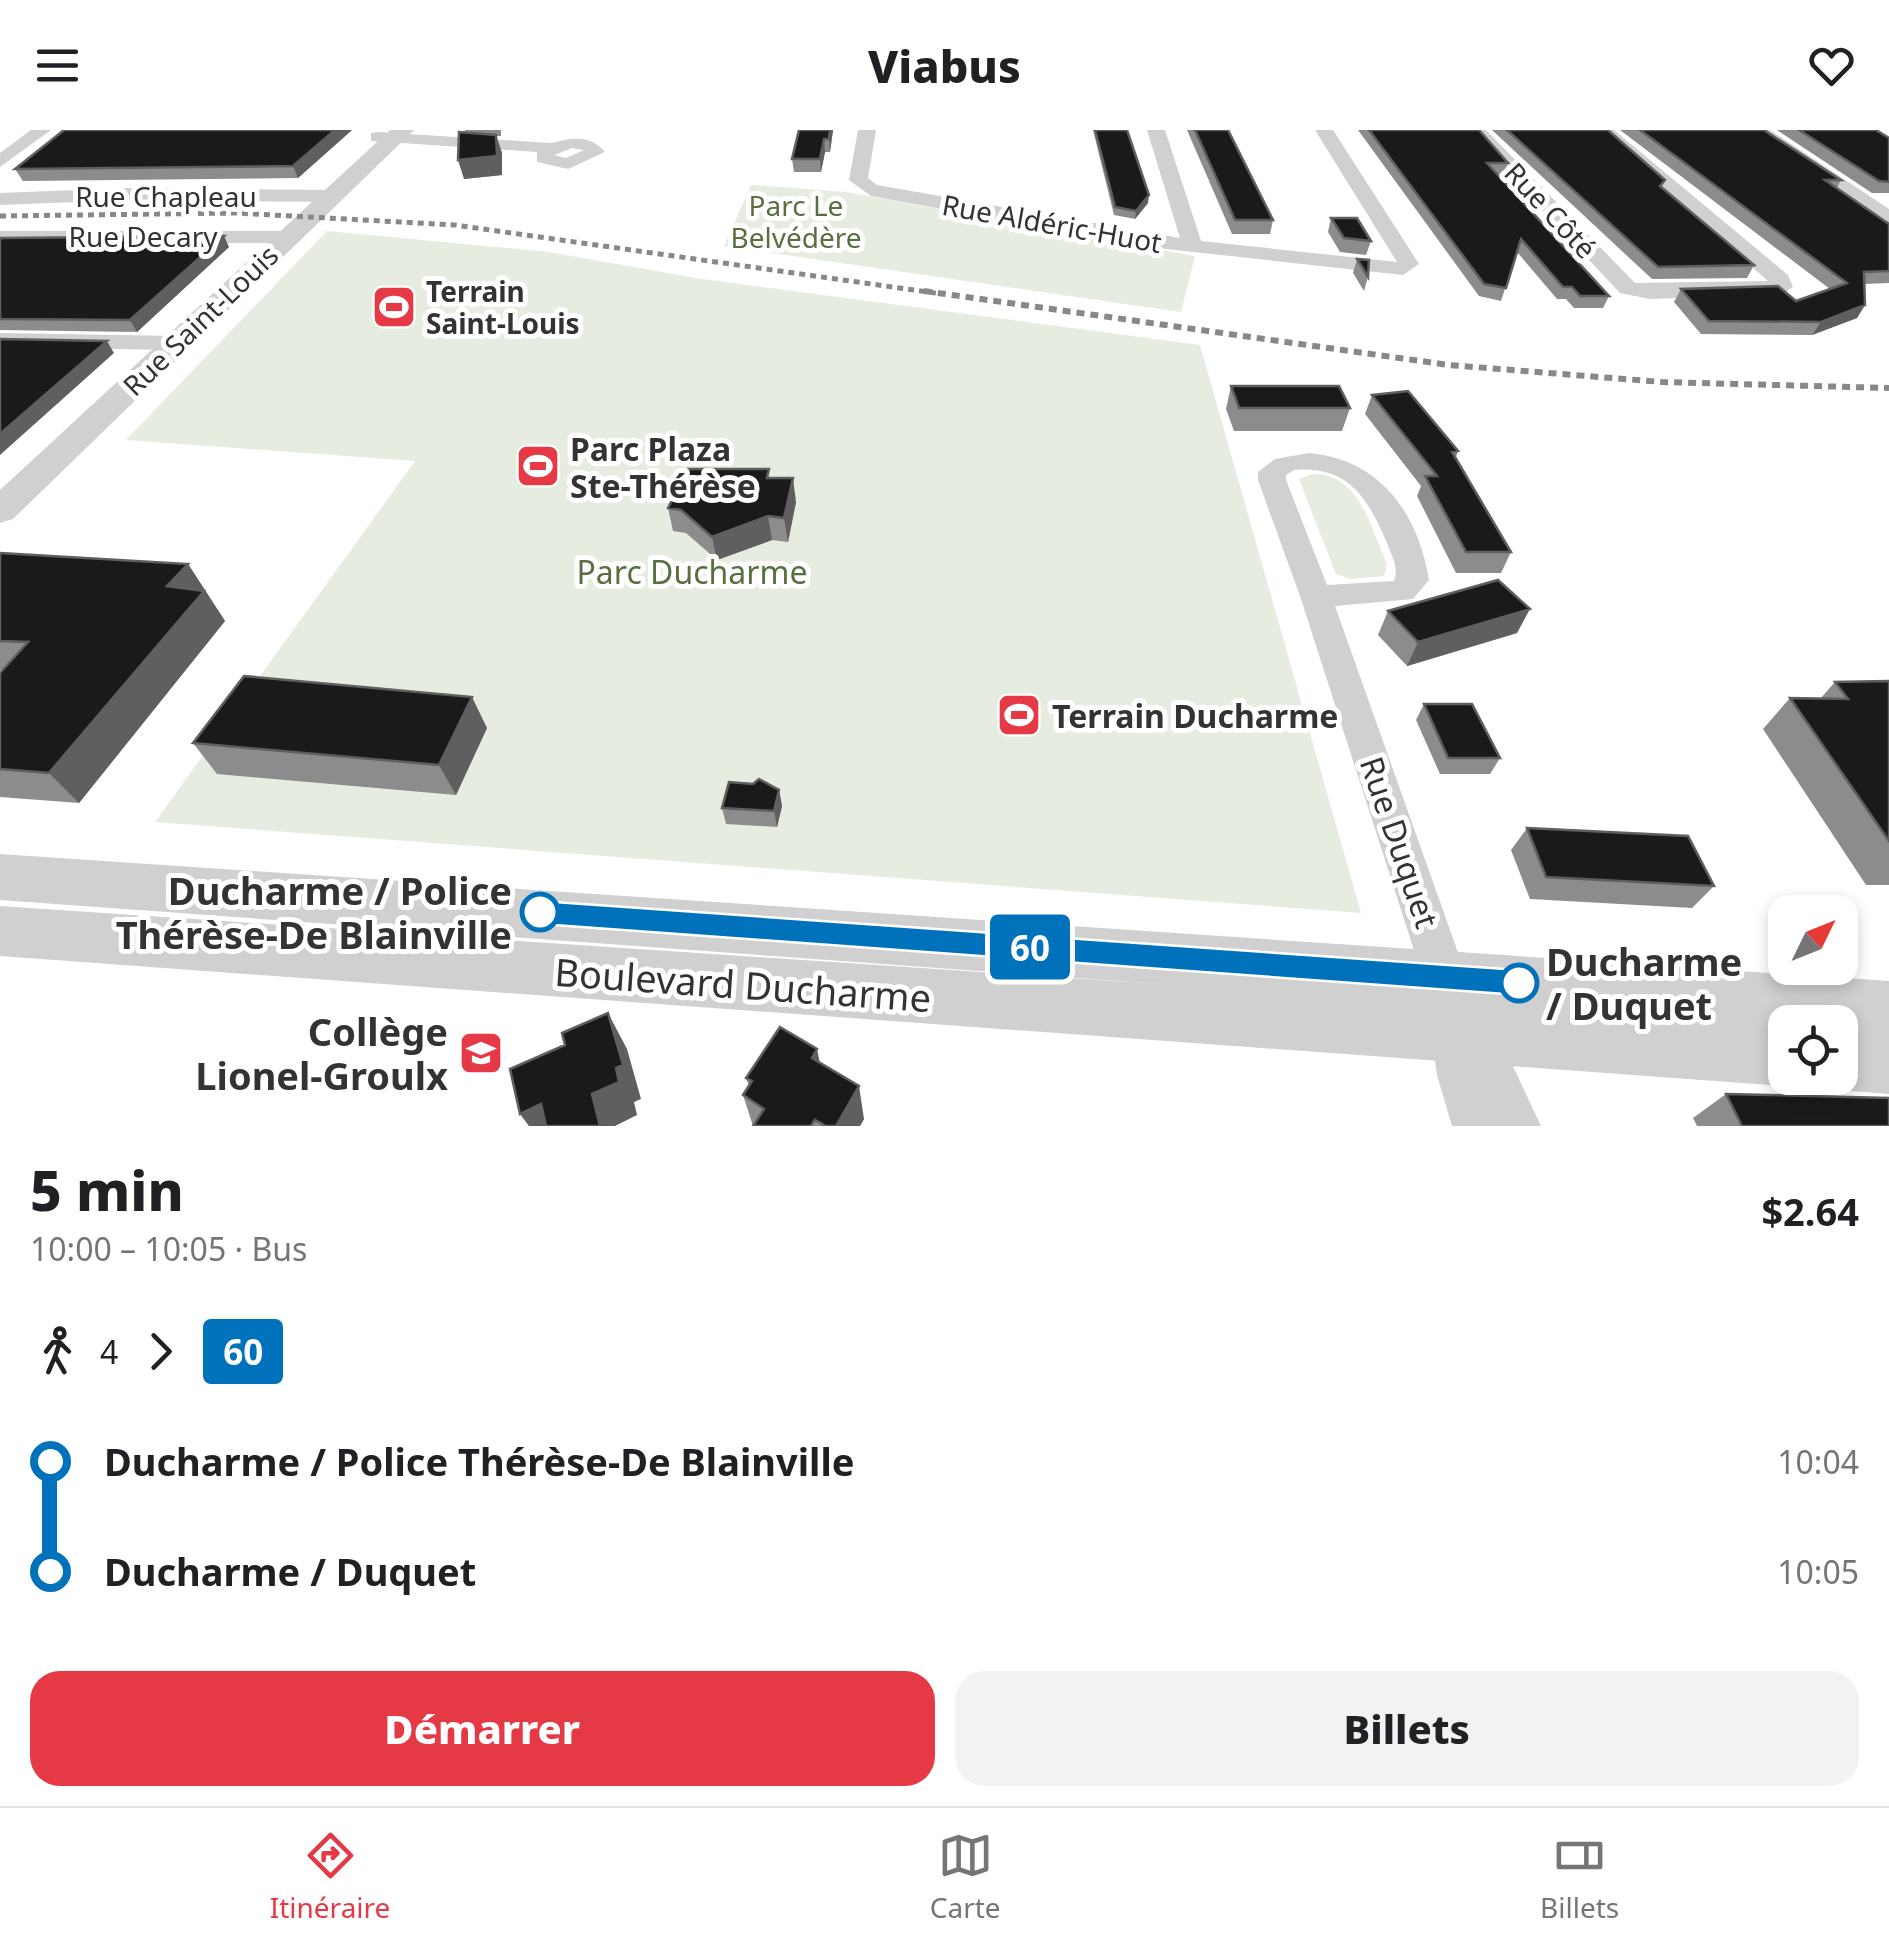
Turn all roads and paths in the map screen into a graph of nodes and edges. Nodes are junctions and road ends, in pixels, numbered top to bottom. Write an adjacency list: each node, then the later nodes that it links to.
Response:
1 (42, 130): 10 (street)
2 (867, 130): 16 (street, Rue Aldéric-Huot)
3 (1156, 130): 16 (street)
4 (1324, 130): 16 (street, Rue Aldéric-Huot)
5 (1476, 130): 6 (street, Rue Côté)
6 (1604, 130)
7 (1758, 130): 13 (street)
8 (390, 134): 9 (street); 11 (street, Rue Saint-Louis)
9 (551, 148)
10 (0, 162)
11 (321, 196): 12 (street, Rue Chapleau); 15 (street, Rue Saint-Louis)
12 (0, 199)
13 (1889, 218)
14 (0, 237): 15 (street, Rue Decary)
15 (276, 237): 18 (street, Rue Saint-Louis)
16 (1193, 247)
17 (0, 340): 18 (street)
18 (165, 342): 19 (street, Rue Saint-Louis)
19 (6, 493)
20 (1316, 596): 20 (street, Rue Duquet); 23 (street, Rue Duquet)
21 (0, 876): 23 (street, Boulevard Ducharme)
22 (0, 931): 25 (street, Boulevard Ducharme)
23 (1444, 975): 24 (street, Boulevard Ducharme); 25 (street, Rue Duquet)
24 (1889, 1009)
25 (1464, 1033): 26 (street, Boulevard Ducharme); 29 (street, Rue Duquet); 30 (street, Rue Duquet)
26 (1768, 1055)
27 (1858, 1061): 28 (street)
28 (1889, 1064)
29 (1476, 1126)
30 (1517, 1126)

